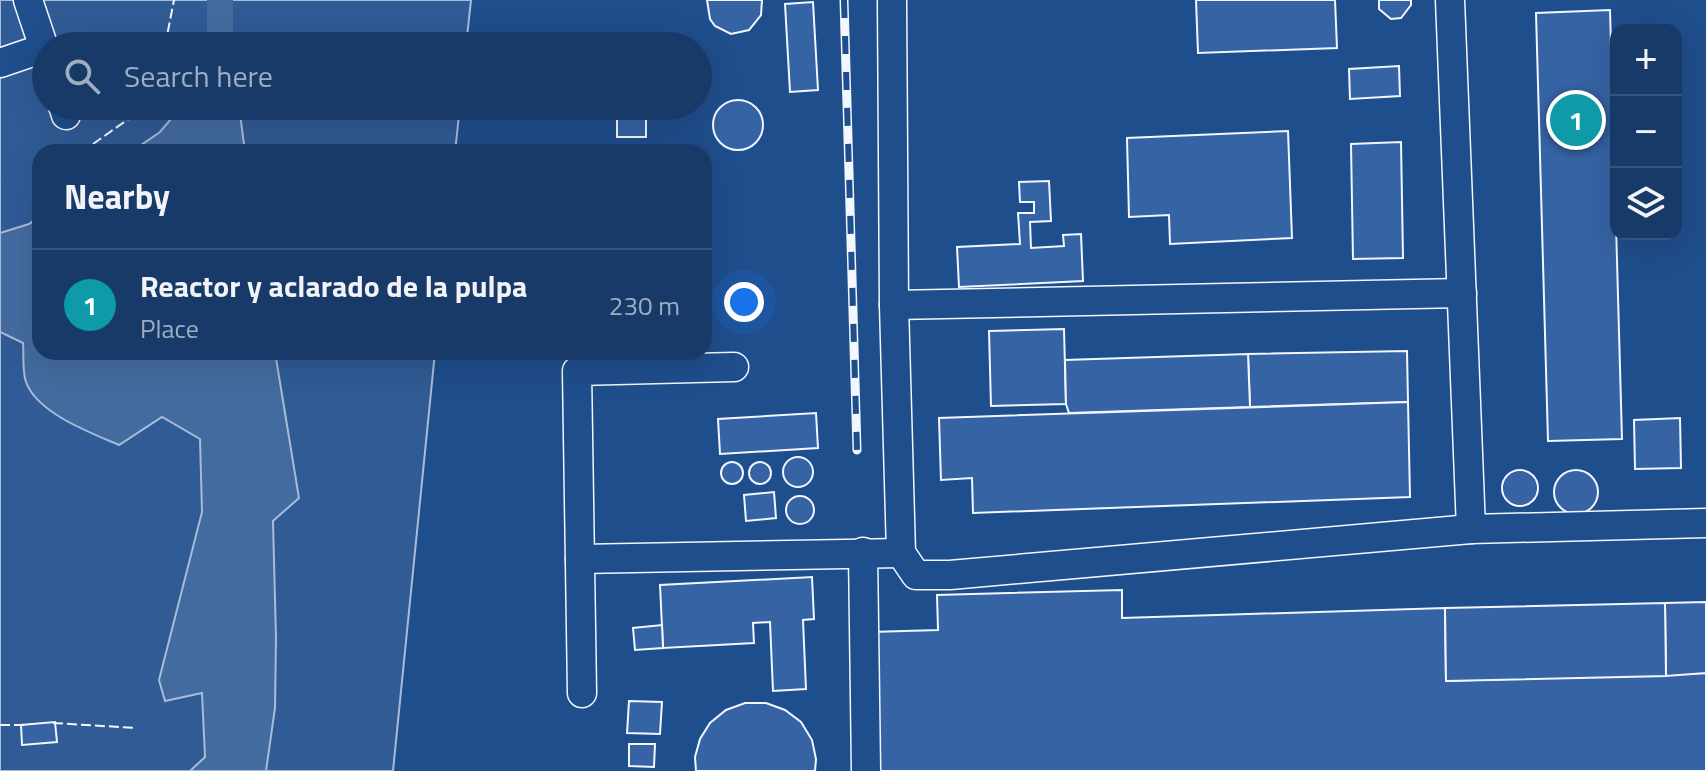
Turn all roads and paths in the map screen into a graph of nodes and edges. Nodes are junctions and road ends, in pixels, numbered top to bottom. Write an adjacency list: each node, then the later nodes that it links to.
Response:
1 (28, 0): 4 (lane)
2 (892, 0): 8 (lane)
3 (1450, 0): 7 (lane)
4 (39, 32)
5 (32, 54): 6 (lane)
6 (0, 63)
7 (1462, 293): 8 (lane); 11 (lane)
8 (894, 305): 13 (lane)
9 (734, 367): 14 (lane)
10 (1706, 523): 11 (lane)
11 (1471, 529): 13 (lane)
12 (863, 552): 13 (lane); 14 (lane); 16 (lane)
13 (901, 553)
14 (580, 559): 15 (lane)
15 (582, 693)
16 (866, 771)

